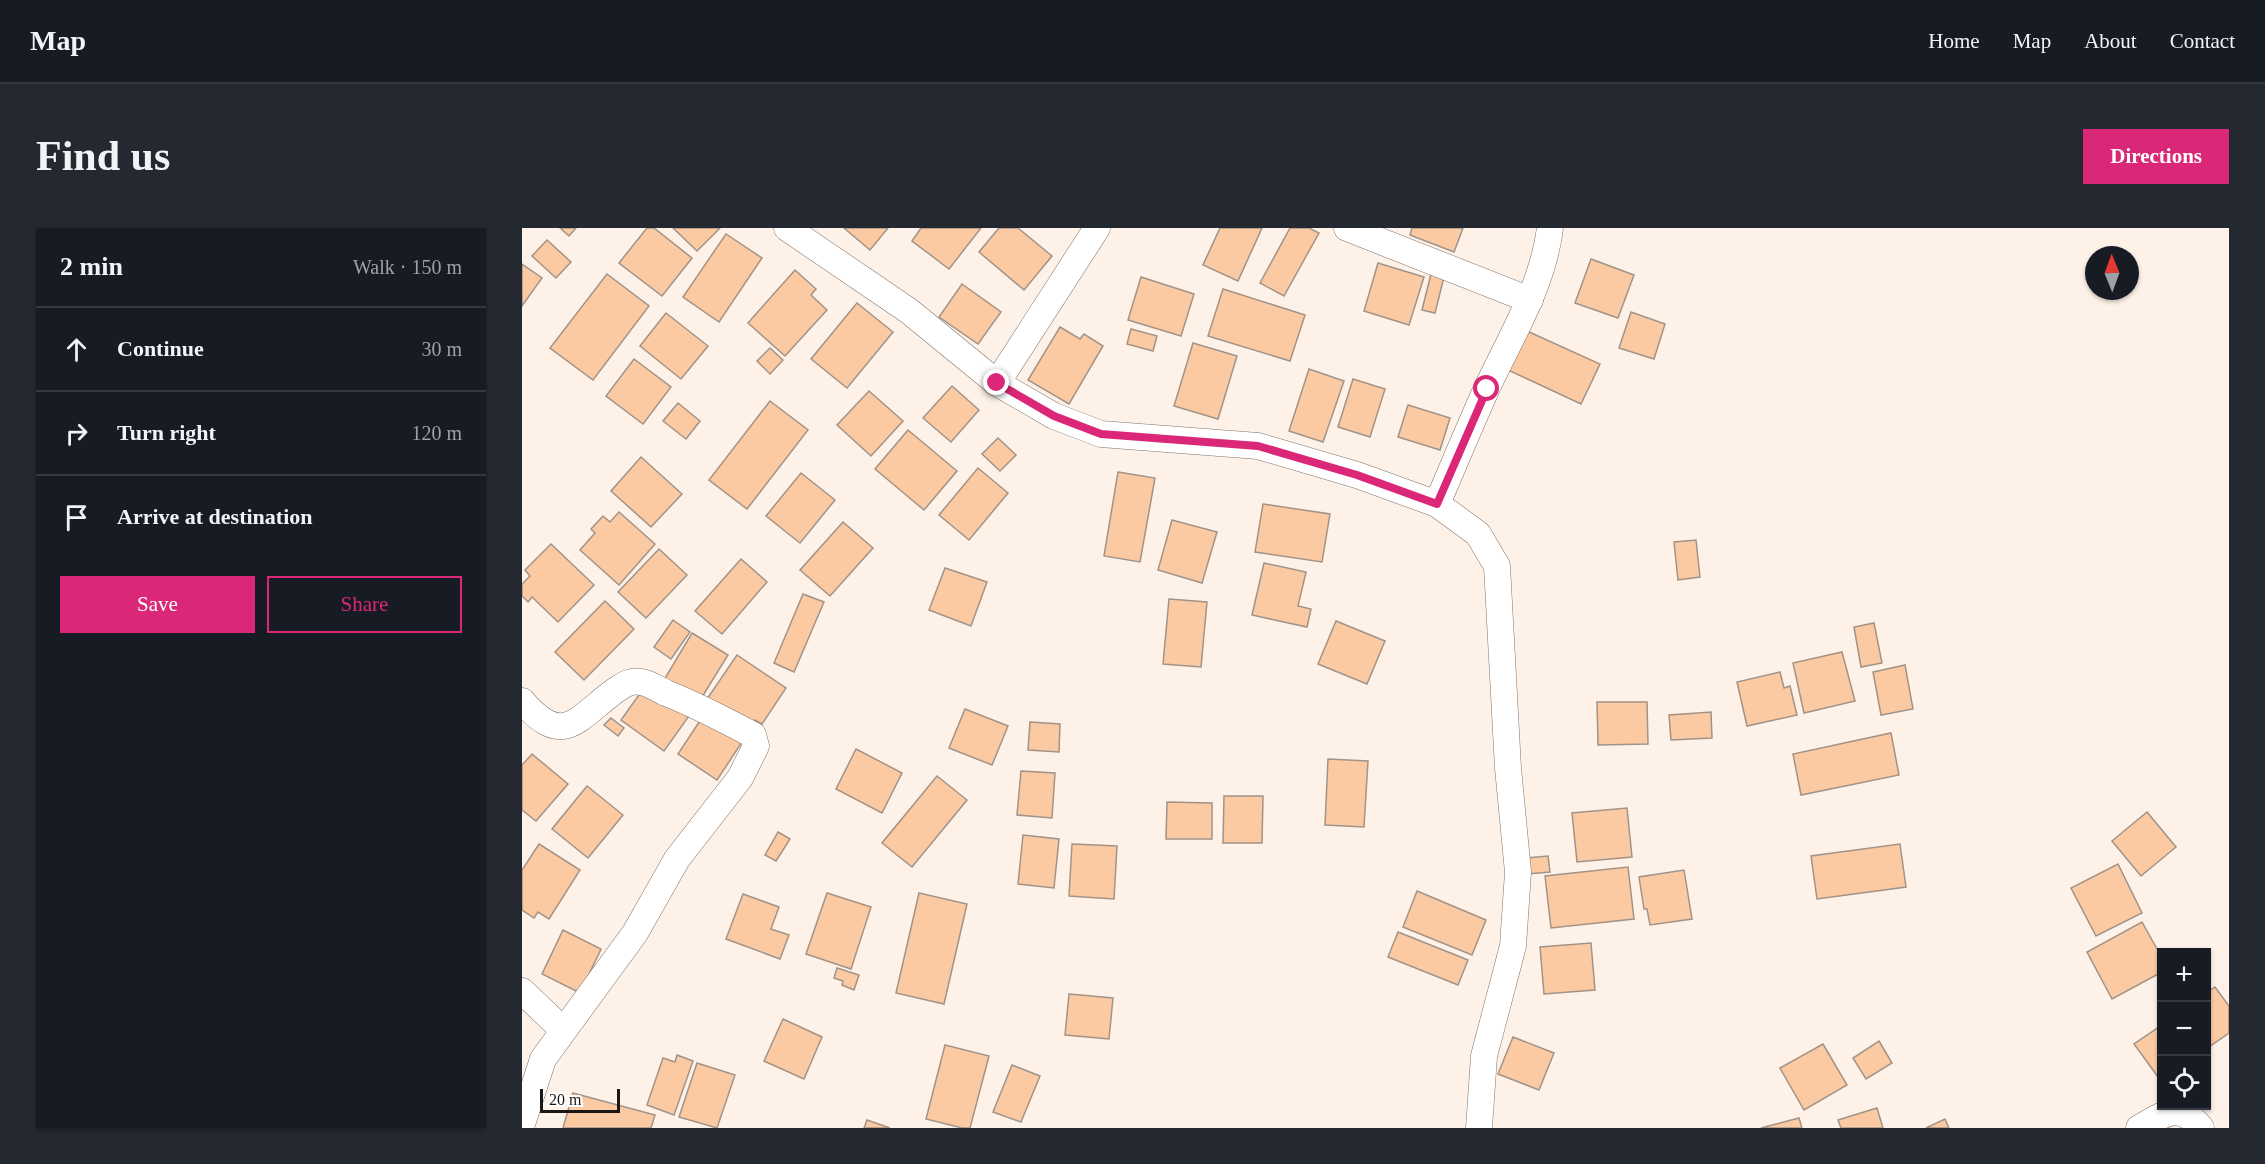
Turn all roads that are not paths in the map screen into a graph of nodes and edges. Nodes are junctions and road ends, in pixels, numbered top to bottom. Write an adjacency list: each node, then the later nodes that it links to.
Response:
1 (787, 228): 6 (street)
2 (1097, 228): 6 (street)
3 (1347, 228): 5 (street)
4 (1550, 228): 5 (street)
5 (1530, 300): 7 (street)
6 (997, 383): 7 (street)
7 (1437, 504): 12 (street)
8 (522, 701): 10 (street)
9 (522, 991): 10 (street)
10 (563, 1030): 11 (street)
11 (522, 1124)
12 (1479, 1128)
13 (2139, 1128): 14 (street)
14 (2201, 1128)

